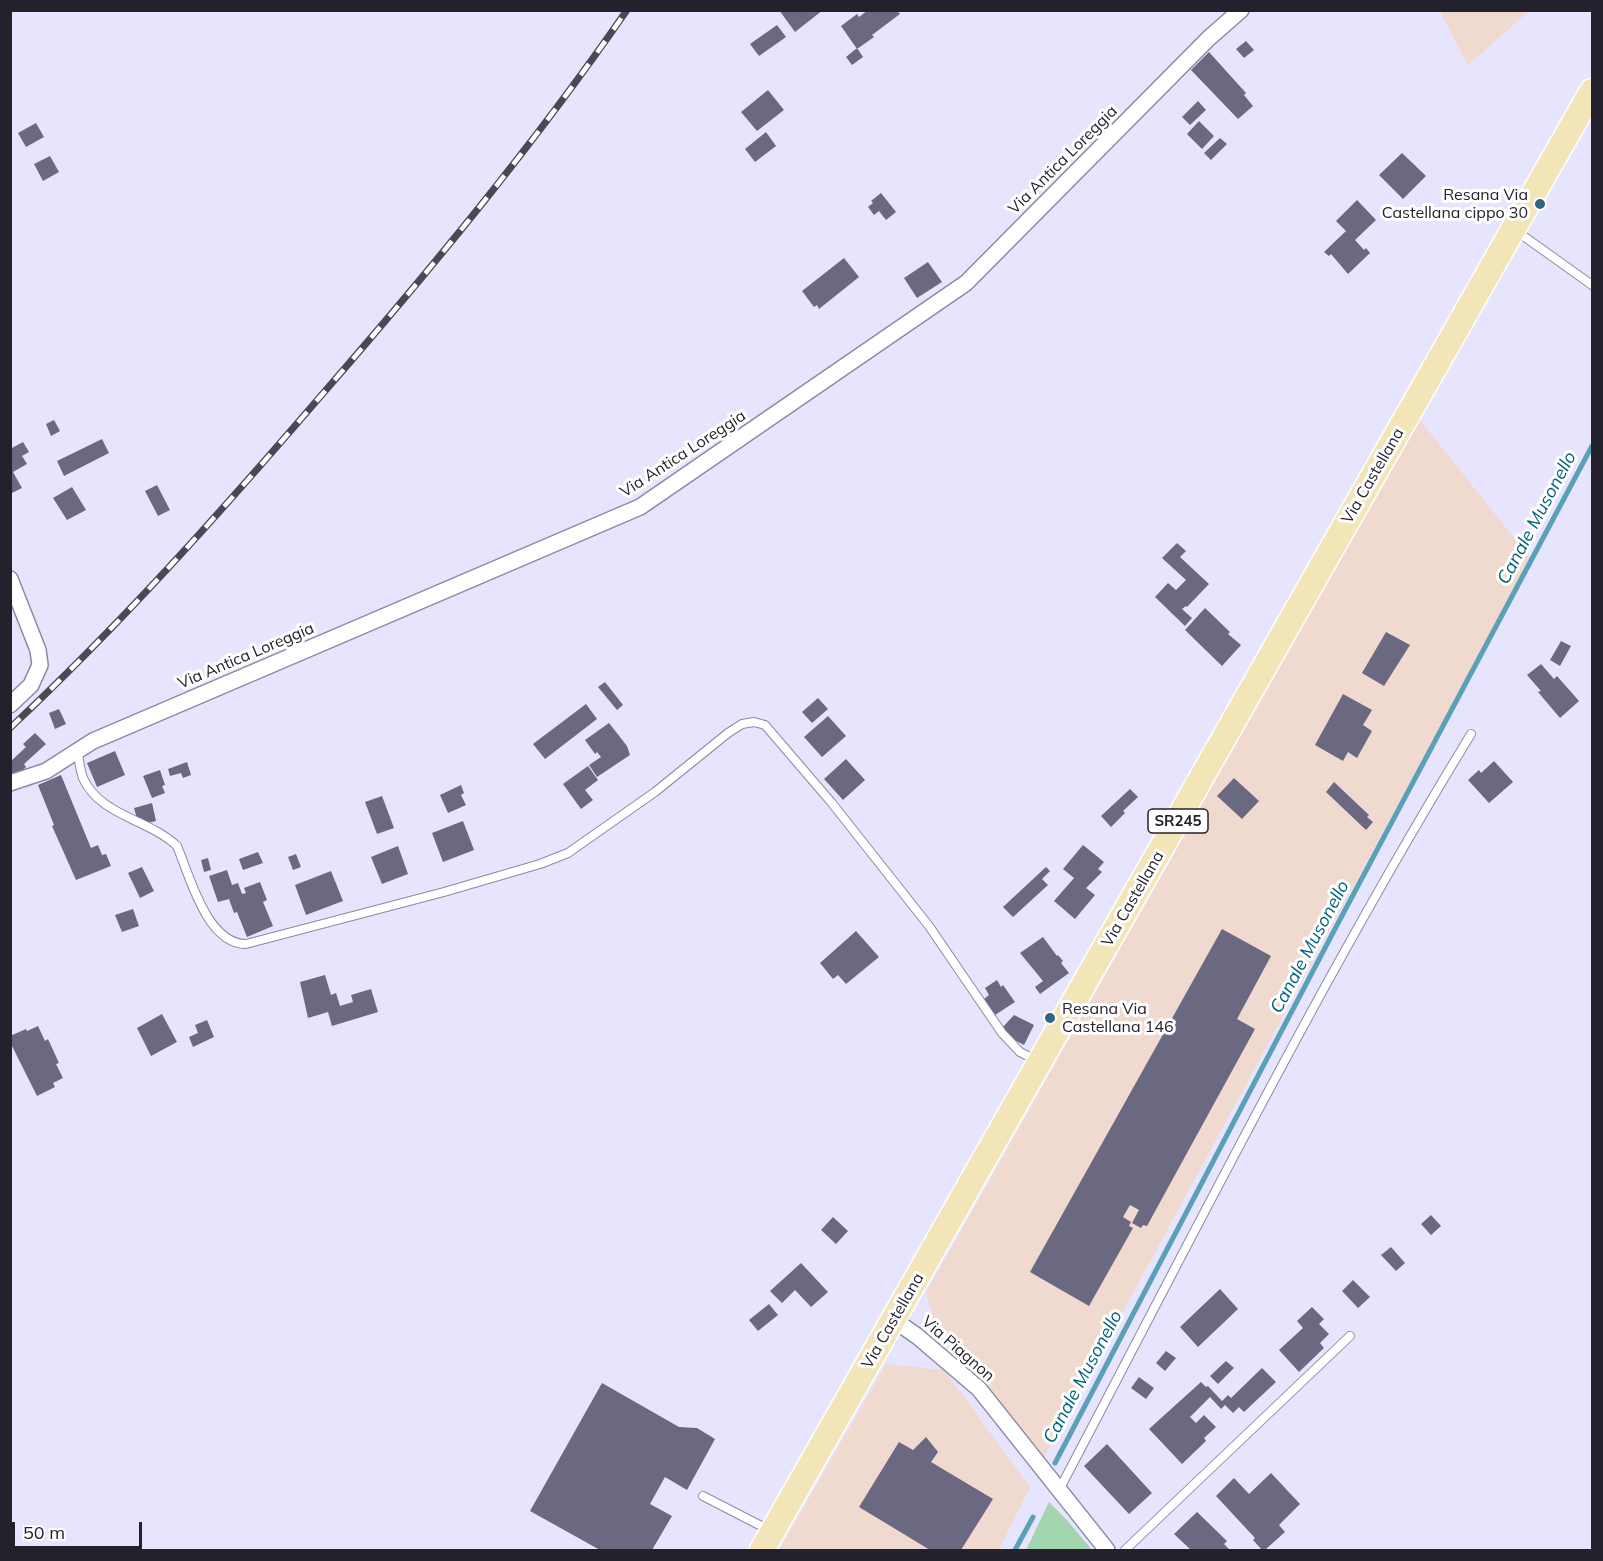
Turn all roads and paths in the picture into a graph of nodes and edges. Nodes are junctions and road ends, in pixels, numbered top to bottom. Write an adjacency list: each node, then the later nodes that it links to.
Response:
1 (1241, 10): 8 (street, Via Antica Loreggia)
2 (1593, 91): 3 (main road, Via Castellana / SR245)
3 (1514, 229): 4 (lane); 10 (main road, Via Castellana / SR245)
4 (1593, 285)
5 (10, 579): 6 (street)
6 (10, 705)
7 (1472, 734): 13 (lane)
8 (77, 750): 9 (street, Via Antica Loreggia); 10 (lane)
9 (10, 783)
10 (1041, 1062): 11 (main road, Via Castellana / SR245)
11 (894, 1320): 13 (street, Via Piagnon); 15 (main road, Via Castellana / SR245)
12 (1350, 1336): 17 (lane)
13 (1059, 1490): 16 (street, Via Piagnon)
14 (703, 1496): 15 (lane)
15 (768, 1541)
16 (1107, 1551)
17 (1125, 1551)

